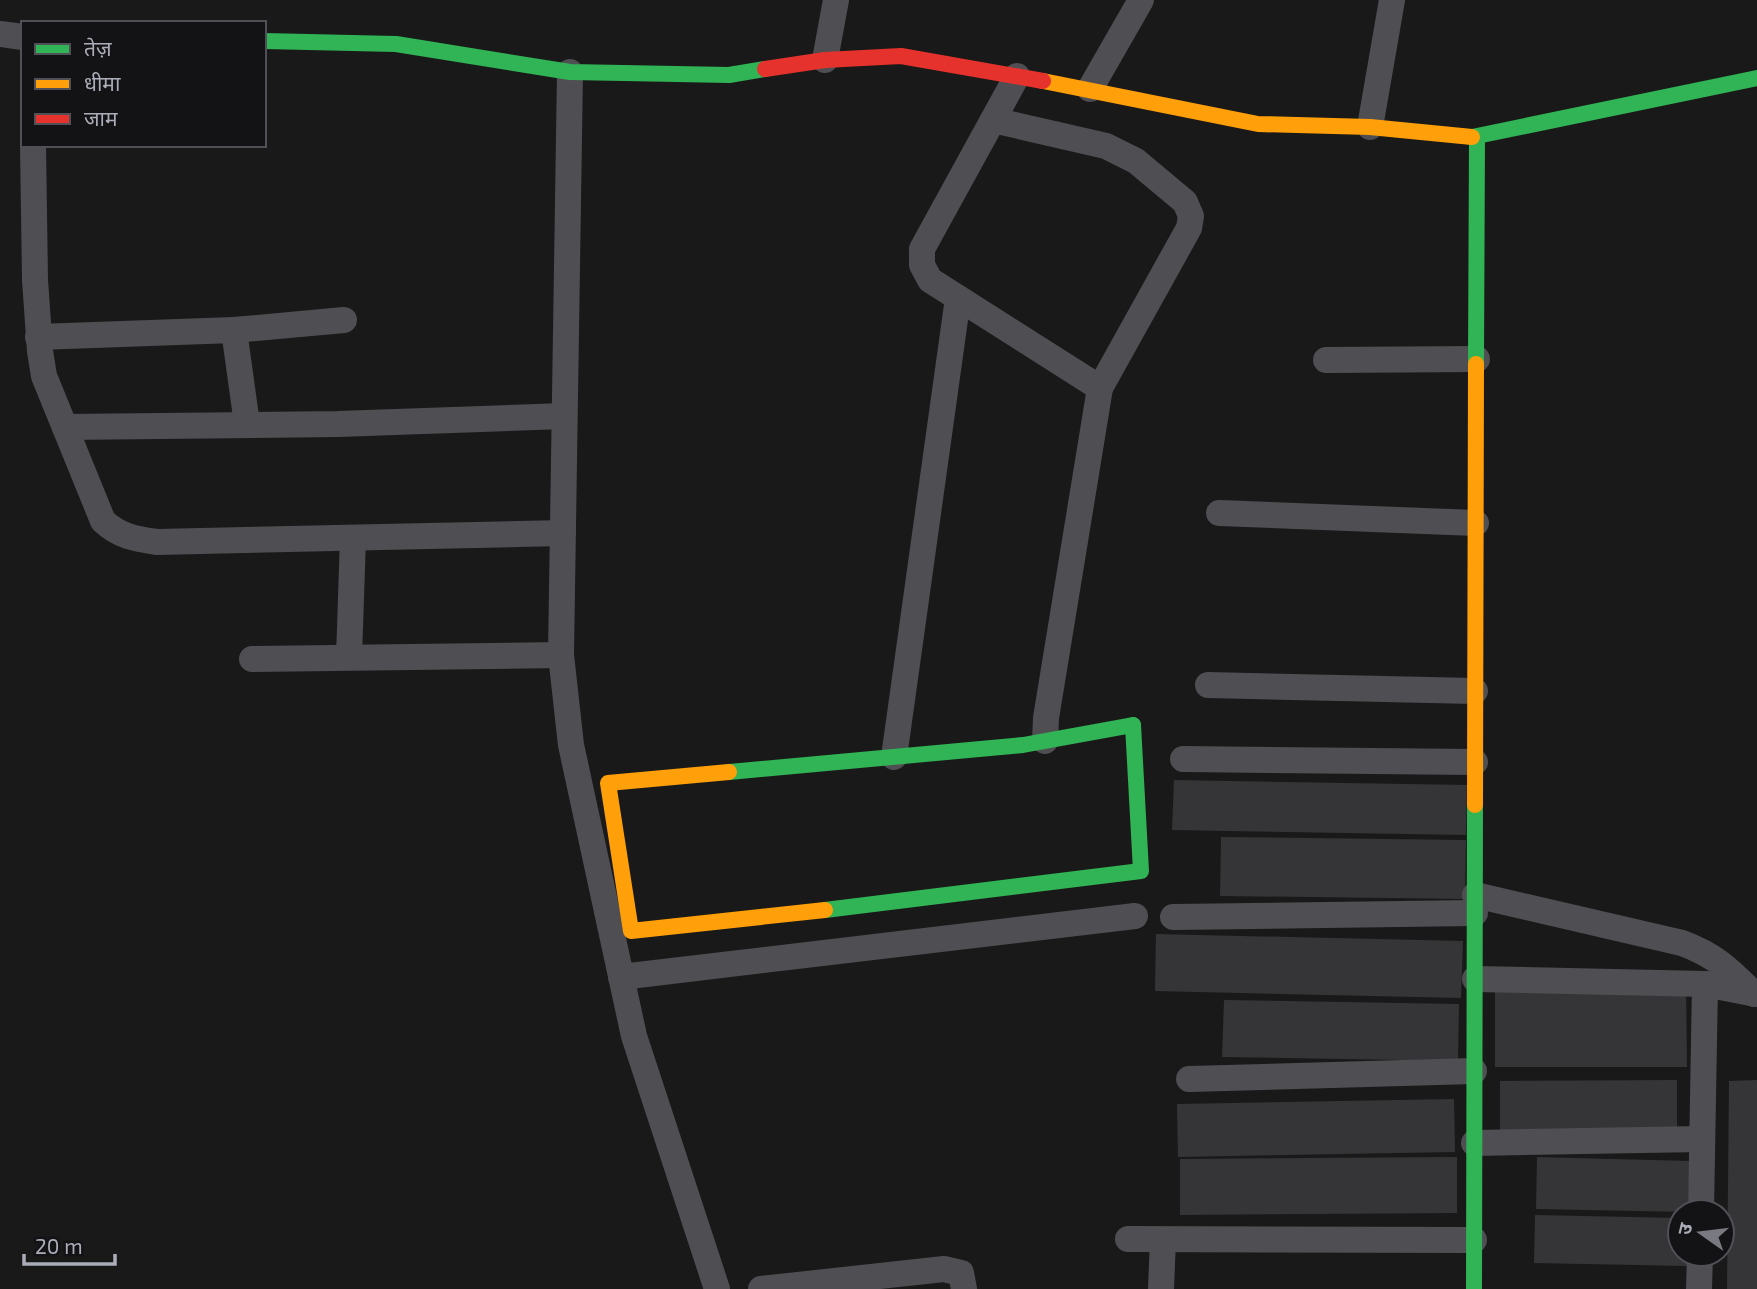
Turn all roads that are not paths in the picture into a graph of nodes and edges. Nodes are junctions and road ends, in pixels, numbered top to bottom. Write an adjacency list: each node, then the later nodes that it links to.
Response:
1 (836, 0): 7 (street)
2 (1142, 0): 11 (street)
3 (1392, 0): 13 (street)
4 (0, 34): 5 (street)
5 (21, 37)
6 (266, 41): 8 (street)
7 (825, 60): 8 (street); 9 (street)
8 (570, 72): 23 (street)
9 (1017, 76): 11 (street); 12 (street)
10 (1757, 78): 14 (street)
11 (1090, 89): 13 (street)
12 (993, 120): 16 (street); 22 (street)
13 (1370, 127): 14 (street)
14 (1477, 138): 20 (street)
15 (33, 147): 19 (street)
16 (958, 298): 22 (street); 36 (street)
17 (344, 320): 18 (street)
18 (234, 330): 19 (street); 24 (street)
19 (38, 337): 25 (street)
20 (1476, 359): 21 (street); 27 (street)
21 (1326, 360)
22 (1100, 388): 35 (street)
23 (564, 416): 24 (street); 28 (street)
24 (247, 424): 25 (street)
25 (65, 427): 29 (street)
26 (1219, 513): 27 (street)
27 (1476, 523): 34 (street)
28 (563, 533): 29 (street); 30 (street)
29 (353, 538): 31 (street)
30 (561, 655): 31 (street); 42 (street)
31 (349, 657): 32 (street)
32 (252, 659)
33 (1208, 685): 34 (street)
34 (1475, 691): 38 (street)
35 (1045, 741): 36 (street); 36 (street)
36 (894, 757)
37 (1183, 759): 38 (street)
38 (1475, 762): 39 (street)
39 (1475, 904): 41 (street); 43 (street); 45 (street)
40 (1135, 916): 42 (street)
41 (1173, 917)
42 (621, 977): 55 (street)
43 (1475, 979): 44 (street); 46 (street)
44 (1705, 984): 45 (street); 48 (street)
45 (1756, 994)
46 (1474, 1071): 47 (street); 49 (street)
47 (1189, 1079)
48 (1702, 1139): 49 (street); 50 (street)
49 (1474, 1143): 53 (street)
50 (1701, 1198)
51 (1128, 1239): 52 (street)
52 (1163, 1240): 53 (street); 58 (street)
53 (1474, 1240): 59 (street)
54 (1700, 1268): 60 (street)
55 (717, 1289)
56 (761, 1289): 57 (street)
57 (964, 1289)
58 (1161, 1289)
59 (1474, 1289)
60 (1699, 1289)

